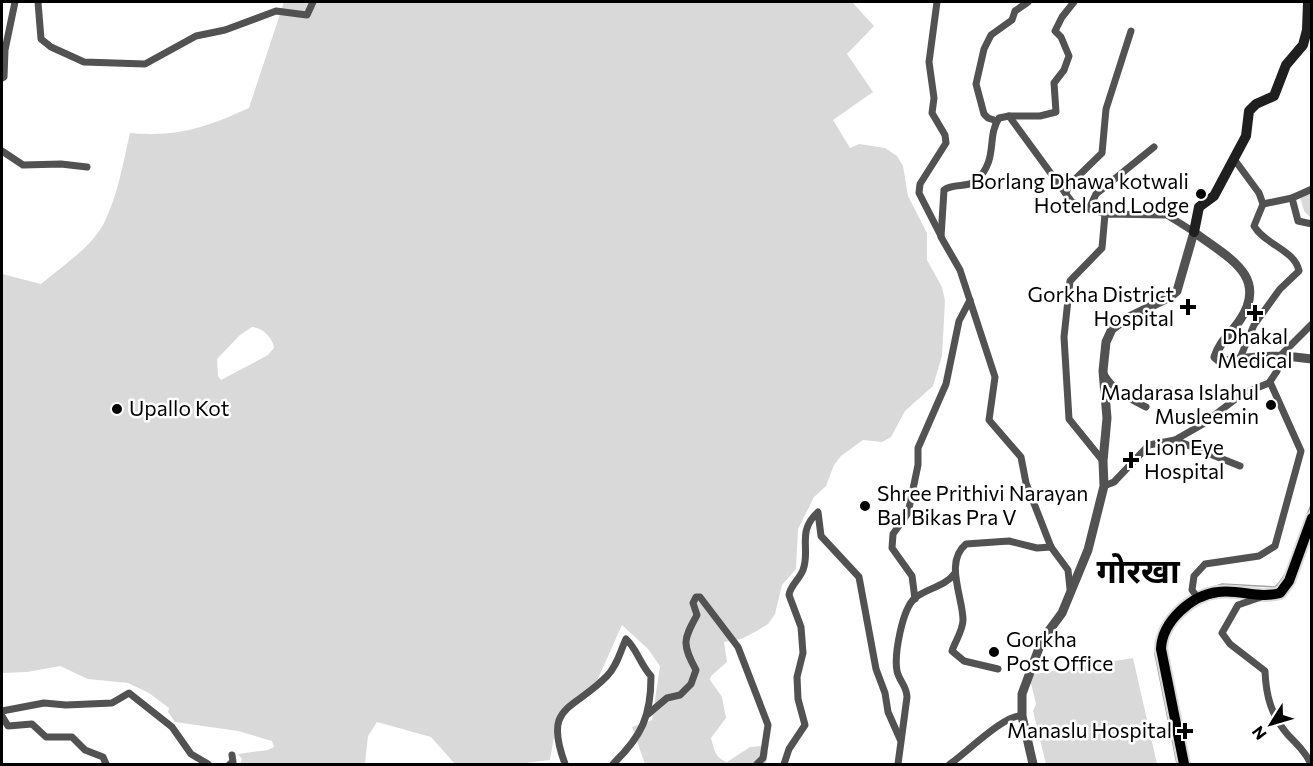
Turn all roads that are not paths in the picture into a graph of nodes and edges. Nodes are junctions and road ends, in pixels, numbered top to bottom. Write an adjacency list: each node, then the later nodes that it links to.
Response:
1 (15, 2): 8 (street)
2 (38, 2): 3 (street)
3 (313, 2)
4 (937, 2): 26 (street)
5 (1028, 2): 13 (street)
6 (1074, 2): 12 (street)
7 (1308, 2): 16 (main road)
8 (10, 23): 9 (street); 11 (street)
9 (2, 30)
10 (1131, 31): 19 (street)
11 (2, 78)
12 (1009, 116): 13 (street); 19 (street)
13 (997, 121): 26 (street)
14 (1154, 147): 22 (street)
15 (2, 152): 17 (street)
16 (1234, 159): 21 (street); 25 (main road)
17 (87, 167)
18 (1311, 189): 20 (street)
19 (1066, 194): 22 (street)
20 (1294, 202): 21 (street); 24 (street)
21 (1263, 204): 30 (street)
22 (1089, 209): 23 (street)
23 (1105, 214): 25 (street); 36 (street)
24 (1311, 224)
25 (1194, 232): 30 (street); 32 (street)
26 (941, 237): 27 (street)
27 (970, 300): 40 (street); 44 (street)
28 (1311, 324): 29 (street)
29 (1282, 354): 30 (street); 31 (street); 33 (street)
30 (1240, 358)
31 (1311, 359)
32 (1103, 371): 34 (street); 36 (street)
33 (1270, 382): 35 (street); 45 (street)
34 (1146, 407)
35 (1175, 440): 37 (street); 38 (street)
36 (1103, 461): 38 (street)
37 (1240, 466)
38 (1104, 486): 42 (street)
39 (1311, 518): 43 (main road)
40 (1051, 547): 41 (street); 42 (street)
41 (955, 573): 44 (street); 46 (street)
42 (1070, 588): 50 (street)
43 (1266, 596): 45 (main road); 64 (street)
44 (915, 598): 51 (street)
45 (1198, 598): 63 (main road)
46 (998, 669)
47 (2, 711): 54 (street)
48 (648, 714): 56 (street); 57 (street); 58 (street)
49 (2, 716): 53 (street)
50 (1022, 716): 61 (street); 62 (street)
51 (900, 739): 59 (street); 60 (street)
52 (232, 755): 55 (street)
53 (106, 765)
54 (208, 765)
55 (230, 765)
56 (565, 765)
57 (613, 765)
58 (757, 765)
59 (784, 765)
60 (898, 765)
61 (950, 765)
62 (1032, 765)
63 (1184, 765)
64 (1311, 765)

